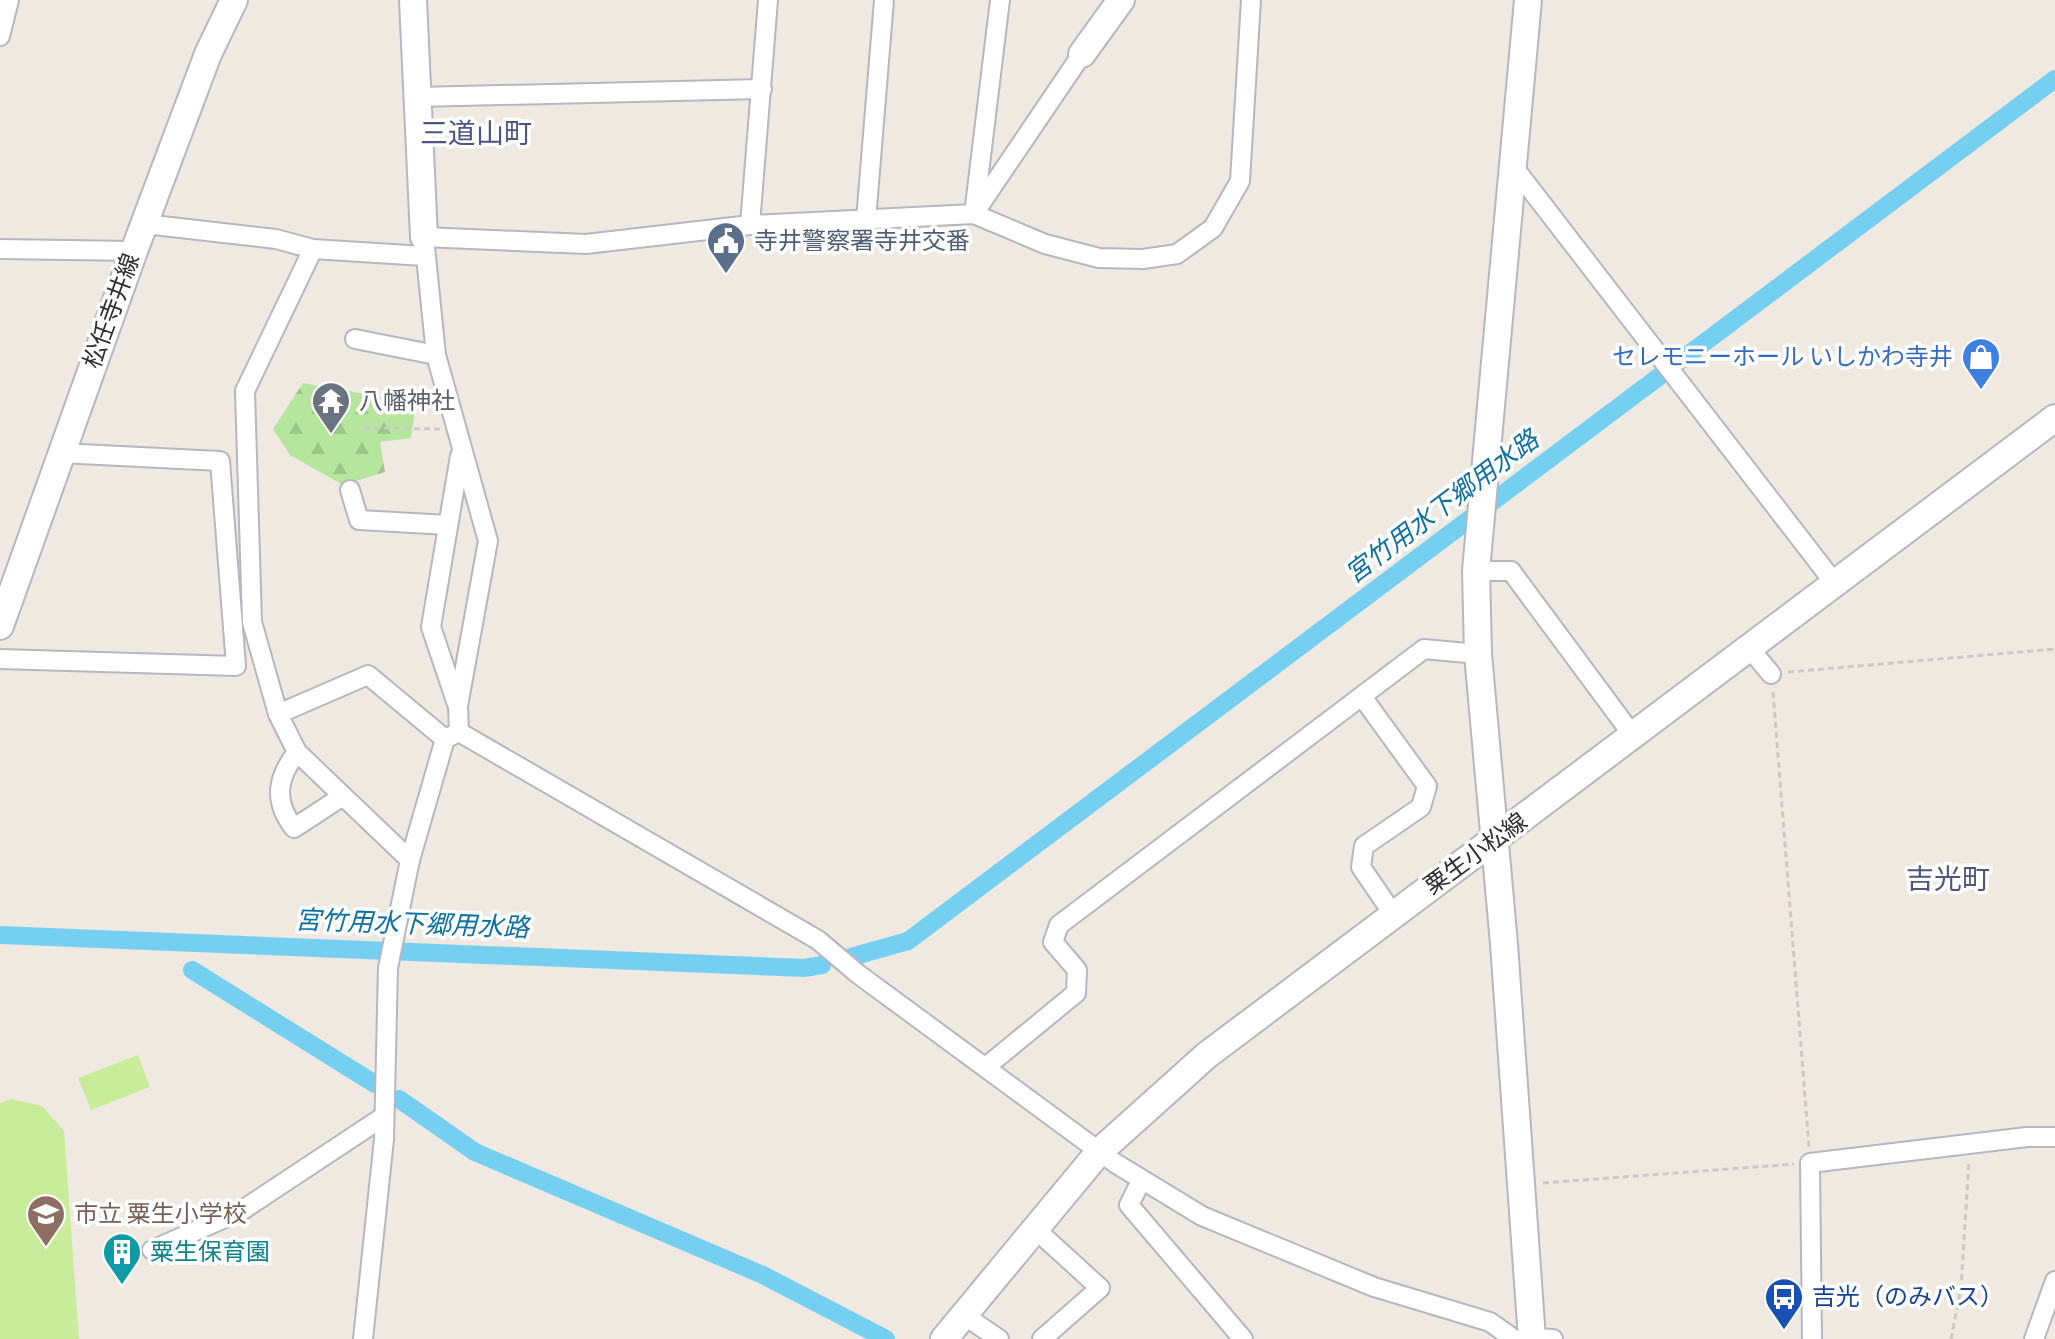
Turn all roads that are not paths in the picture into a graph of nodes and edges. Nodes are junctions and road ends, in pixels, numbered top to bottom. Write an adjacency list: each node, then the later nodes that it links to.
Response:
1 (9, 0): 10 (street)
2 (234, 0): 17 (main road, 松任寺井線)
3 (413, 0): 13 (main road)
4 (768, 0): 12 (street)
5 (884, 0): 16 (street)
6 (1000, 0): 15 (street)
7 (1121, 0): 11 (main road)
8 (1251, 0): 15 (street)
9 (1528, 0): 14 (main road)
10 (0, 36)
11 (1082, 54): 15 (street)
12 (762, 89): 13 (street); 18 (street)
13 (417, 97): 19 (main road)
14 (1512, 165): 30 (main road); 31 (street)
15 (974, 214): 16 (street)
16 (866, 220): 18 (street)
17 (145, 224): 21 (street); 22 (main road, 松任寺井線)
18 (750, 225): 19 (street)
19 (424, 246): 21 (street); 24 (street)
20 (0, 249): 22 (street)
21 (313, 249): 39 (street)
22 (134, 251): 27 (main road, 松任寺井線)
23 (355, 339): 24 (street)
24 (436, 355): 26 (street)
25 (2055, 418): 31 (main road, 粟生小松線)
26 (462, 449): 29 (street); 38 (street)
27 (60, 453): 32 (main road, 松任寺井線); 35 (street)
28 (350, 490): 29 (street)
29 (448, 525): 38 (street)
30 (1476, 571): 34 (main road); 41 (street)
31 (1836, 585): 33 (main road, 粟生小松線)
32 (0, 626)
33 (1751, 650): 36 (street); 41 (main road, 粟生小松線)
34 (1478, 654): 37 (street); 44 (main road)
35 (0, 659)
36 (1771, 674)
37 (1363, 698): 46 (street); 47 (street)
38 (458, 706): 40 (street)
39 (278, 714): 40 (street); 42 (street)
40 (452, 735): 45 (street); 47 (street)
41 (1634, 737): 44 (main road, 粟生小松線)
42 (297, 752): 43 (street); 43 (street)
43 (343, 796): 45 (street)
44 (1495, 841): 46 (main road, 粟生小松線); 56 (main road)
45 (410, 860): 48 (street)
46 (1393, 914): 50 (main road, 粟生小松線)
47 (987, 1066): 50 (street)
48 (383, 1117): 53 (street); 57 (street)
49 (2055, 1137): 64 (street)
50 (1099, 1152): 51 (street); 52 (main road, 粟生小松線)
51 (1141, 1181): 61 (street); 62 (street)
52 (1033, 1227): 55 (main road, 粟生小松線); 60 (street)
53 (152, 1250)
54 (2055, 1281): 65 (street)
55 (962, 1314): 58 (main road, 粟生小松線); 59 (street)
56 (1532, 1338): 62 (main road); 63 (street)
57 (363, 1339)
58 (944, 1339)
59 (999, 1339)
60 (1042, 1339)
61 (1243, 1339)
62 (1516, 1339)
63 (1553, 1339)
64 (1812, 1339)
65 (2034, 1339)

